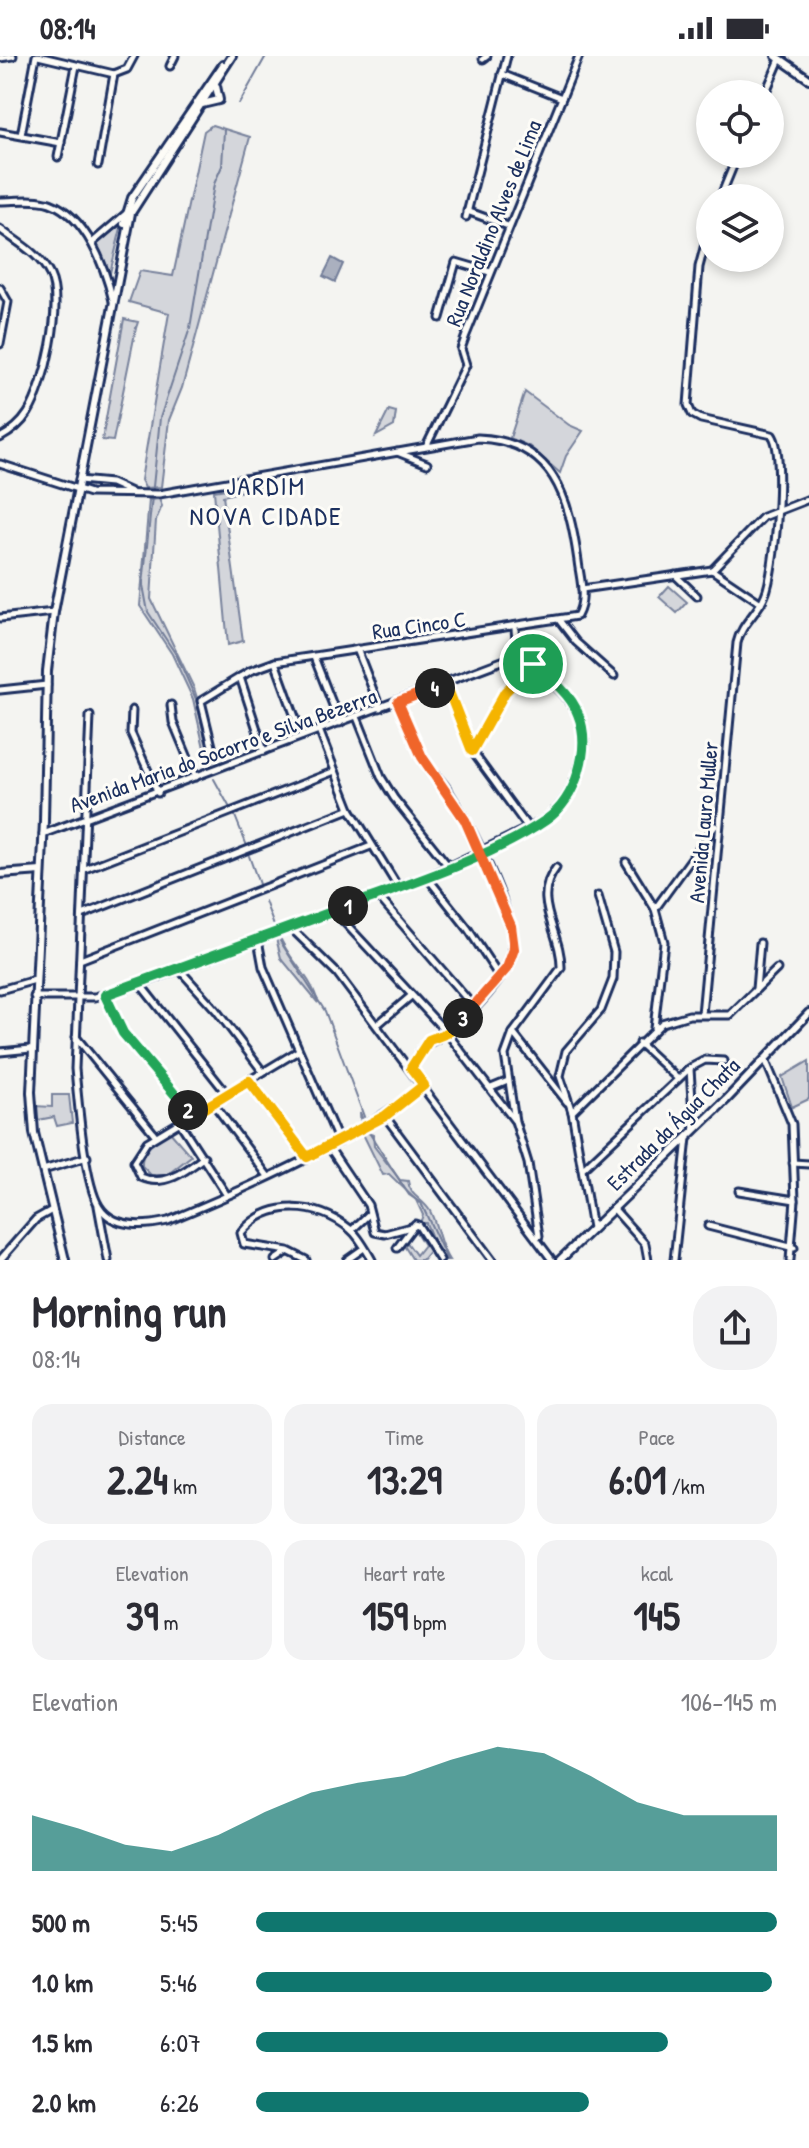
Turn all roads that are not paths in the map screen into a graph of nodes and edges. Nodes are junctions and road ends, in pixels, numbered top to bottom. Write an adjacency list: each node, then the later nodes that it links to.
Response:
1 (13, 56): 8 (street)
2 (37, 56): 10 (street); 20 (street)
3 (134, 56): 12 (street)
4 (175, 56): 11 (street)
5 (230, 56): 16 (main road); 26 (main road)
6 (507, 56): 13 (street)
7 (579, 56): 17 (street, Rua Noraldino Alves de Lima)
8 (0, 58)
9 (778, 58): 14 (main road); 15 (street)
10 (76, 66): 12 (street); 21 (street)
11 (170, 66)
12 (114, 74): 23 (street)
13 (502, 74): 17 (street); 27 (street)
14 (809, 79)
15 (770, 80)
16 (216, 86): 18 (main road); 18 (main road)
17 (562, 98): 27 (street, Rua Noraldino Alves de Lima)
18 (202, 104): 25 (main road)
19 (0, 132): 20 (street)
20 (21, 135): 21 (street)
21 (61, 143): 22 (street)
22 (58, 157)
23 (98, 165)
24 (0, 201): 29 (street)
25 (133, 207): 26 (street); 33 (main road)
26 (126, 214): 29 (street); 33 (main road)
27 (508, 226): 30 (street, Rua Noraldino Alves de Lima)
28 (0, 229): 36 (street)
29 (91, 243): 33 (street)
30 (490, 272): 34 (street); 37 (street, Rua Noraldino Alves de Lima)
31 (699, 272): 45 (street)
32 (0, 288): 35 (street)
33 (114, 303): 41 (main road)
34 (440, 318)
35 (0, 344)
36 (0, 438)
37 (427, 446): 38 (street); 48 (street)
38 (396, 452): 40 (street); 43 (street)
39 (0, 464): 42 (street)
40 (427, 464)
41 (79, 480): 42 (main road); 43 (street)
42 (77, 490): 43 (street); 51 (main road)
43 (135, 494)
44 (809, 499): 45 (street)
45 (778, 508): 46 (street); 50 (street)
46 (712, 570): 47 (street); 50 (street)
47 (674, 574): 48 (street); 49 (street)
48 (582, 589): 53 (street)
49 (697, 596)
50 (761, 603): 82 (street, Avenida Lauro Muller)
51 (54, 612): 52 (street); 63 (main road)
52 (0, 618)
53 (559, 620): 54 (street, Rua Cinco C); 60 (street)
54 (516, 628): 55 (street, Rua Cinco C); 56 (street)
55 (357, 649): 57 (street, Rua Cinco C); 67 (street)
56 (523, 653): 59 (street); 62 (street, Avenida Maria do Socorro e Silva Bezerra)
57 (314, 657): 58 (street, Rua Cinco C); 71 (street)
58 (275, 662): 61 (street, Rua Cinco C); 73 (street)
59 (533, 664): 76 (street); 83 (street)
60 (614, 676)
61 (240, 677): 74 (street, Rua Cinco C); 75 (street)
62 (446, 684): 65 (street, Avenida Maria do Socorro e Silva Bezerra); 76 (street)
63 (47, 685): 64 (street); 84 (main road)
64 (0, 690)
65 (398, 702): 67 (street, Avenida Maria do Socorro e Silva Bezerra); 86 (street)
66 (171, 705): 78 (street)
67 (380, 708): 70 (street, Avenida Maria do Socorro e Silva Bezerra)
68 (132, 710): 79 (street)
69 (90, 716): 81 (street)
70 (357, 717): 71 (street, Avenida Maria do Socorro e Silva Bezerra); 88 (street)
71 (340, 723): 72 (street, Avenida Maria do Socorro e Silva Bezerra)
72 (319, 730): 73 (street, Avenida Maria do Socorro e Silva Bezerra); 77 (street)
73 (302, 737): 75 (street, Avenida Maria do Socorro e Silva Bezerra)
74 (212, 746)
75 (264, 751): 78 (street, Avenida Maria do Socorro e Silva Bezerra)
76 (472, 751): 83 (street)
77 (335, 771): 80 (street); 90 (street)
78 (196, 777): 79 (street, Avenida Maria do Socorro e Silva Bezerra)
79 (158, 793): 81 (street, Avenida Maria do Socorro e Silva Bezerra)
80 (350, 809): 85 (street); 99 (street)
81 (87, 819): 84 (street, Avenida Maria do Socorro e Silva Bezerra); 90 (street)
82 (717, 823): 97 (street); 117 (street, Avenida Lauro Muller)
83 (529, 829): 86 (street)
84 (43, 834): 91 (main road)
85 (371, 846): 94 (street); 103 (street)
86 (481, 853): 88 (street); 106 (street)
87 (626, 862): 97 (street)
88 (449, 867): 93 (street)
89 (556, 868): 121 (street)
90 (85, 869): 99 (street)
91 (41, 871): 92 (main road); 107 (main road)
92 (0, 874)
93 (427, 877): 94 (street); 106 (street)
94 (398, 887): 95 (street)
95 (378, 896): 98 (street); 115 (street)
96 (598, 896): 132 (street)
97 (655, 909): 119 (street)
98 (334, 911): 100 (street); 112 (street)
99 (82, 915): 103 (street)
100 (291, 928): 101 (street); 118 (street)
101 (258, 940): 104 (street); 125 (street)
102 (760, 943): 110 (street)
103 (80, 960): 114 (street)
104 (179, 969): 108 (street); 131 (street)
105 (777, 969): 110 (street)
106 (500, 978): 115 (street)
107 (35, 980): 109 (street); 113 (main road)
108 (140, 984): 111 (street); 139 (street)
109 (0, 990)
110 (756, 990): 117 (street)
111 (105, 995): 114 (street); 143 (street)
112 (411, 996): 118 (street); 120 (street)
113 (34, 997): 114 (street); 124 (main road)
114 (78, 997): 122 (street)
115 (474, 1007): 120 (street)
116 (809, 1013): 127 (main road, Estrada da Água Chata)
117 (702, 1014): 119 (street)
118 (377, 1025): 129 (street)
119 (654, 1029): 123 (street)
120 (447, 1033): 129 (street); 138 (street)
121 (513, 1033): 135 (street); 136 (street)
122 (76, 1037): 148 (street); 152 (street)
123 (639, 1043): 133 (street); 142 (street)
124 (31, 1049): 126 (street); 158 (main road)
125 (298, 1051): 131 (street); 150 (street)
126 (0, 1052)
127 (764, 1058): 147 (main road, Estrada da Água Chata); 155 (street)
128 (724, 1061): 130 (street)
129 (411, 1068): 137 (street)
130 (690, 1068): 133 (street); 147 (street)
131 (263, 1072): 134 (street)
132 (560, 1076): 136 (street); 141 (street)
133 (678, 1079): 157 (street)
134 (249, 1081): 139 (street); 154 (street)
135 (508, 1081): 138 (street); 145 (street)
136 (549, 1082): 141 (street)
137 (424, 1085): 144 (street); 168 (street)
138 (490, 1088): 145 (street)
139 (227, 1094): 140 (street)
140 (213, 1103): 143 (street); 159 (street)
141 (568, 1103): 142 (street)
142 (572, 1112): 157 (street)
143 (193, 1115): 146 (street)
144 (385, 1116): 150 (street); 186 (street)
145 (515, 1121): 166 (street)
146 (180, 1123): 148 (street); 153 (street)
147 (694, 1131): 149 (main road, Estrada da Água Chata)
148 (156, 1136): 153 (street)
149 (687, 1137): 164 (main road, Estrada da Água Chata); 190 (street)
150 (339, 1142): 151 (street)
151 (329, 1147): 154 (street); 167 (street)
152 (87, 1157): 158 (street); 163 (street)
153 (204, 1157): 161 (street)
154 (307, 1157): 159 (street)
155 (793, 1163): 156 (street); 162 (street)
156 (809, 1164)
157 (583, 1169): 171 (street)
158 (43, 1170): 165 (main road)
159 (267, 1175): 161 (street)
160 (739, 1191): 162 (street)
161 (226, 1194): 163 (street)
162 (795, 1200): 176 (street)
163 (98, 1205): 180 (street)
164 (613, 1208): 171 (main road, Estrada da Água Chata); 189 (street)
165 (52, 1210): 178 (street); 179 (main road)
166 (536, 1210): 168 (street); 173 (street)
167 (369, 1214): 169 (street); 172 (street)
168 (520, 1216): 173 (street)
169 (416, 1224): 175 (street); 185 (street)
170 (708, 1226): 176 (street)
171 (592, 1228): 188 (main road, Estrada da Água Chata)
172 (352, 1230): 174 (street); 177 (street)
173 (539, 1239): 187 (street)
174 (364, 1248): 183 (street); 184 (street)
175 (397, 1248)
176 (794, 1248): 191 (street)
177 (288, 1251): 181 (street); 182 (street)
178 (0, 1260)
179 (65, 1260)
180 (108, 1260)
181 (275, 1260)
182 (306, 1260)
183 (347, 1260)
184 (372, 1260)
185 (440, 1260)
186 (492, 1260)
187 (552, 1260)
188 (560, 1260)
189 (648, 1260)
190 (674, 1260)
191 (790, 1260)

